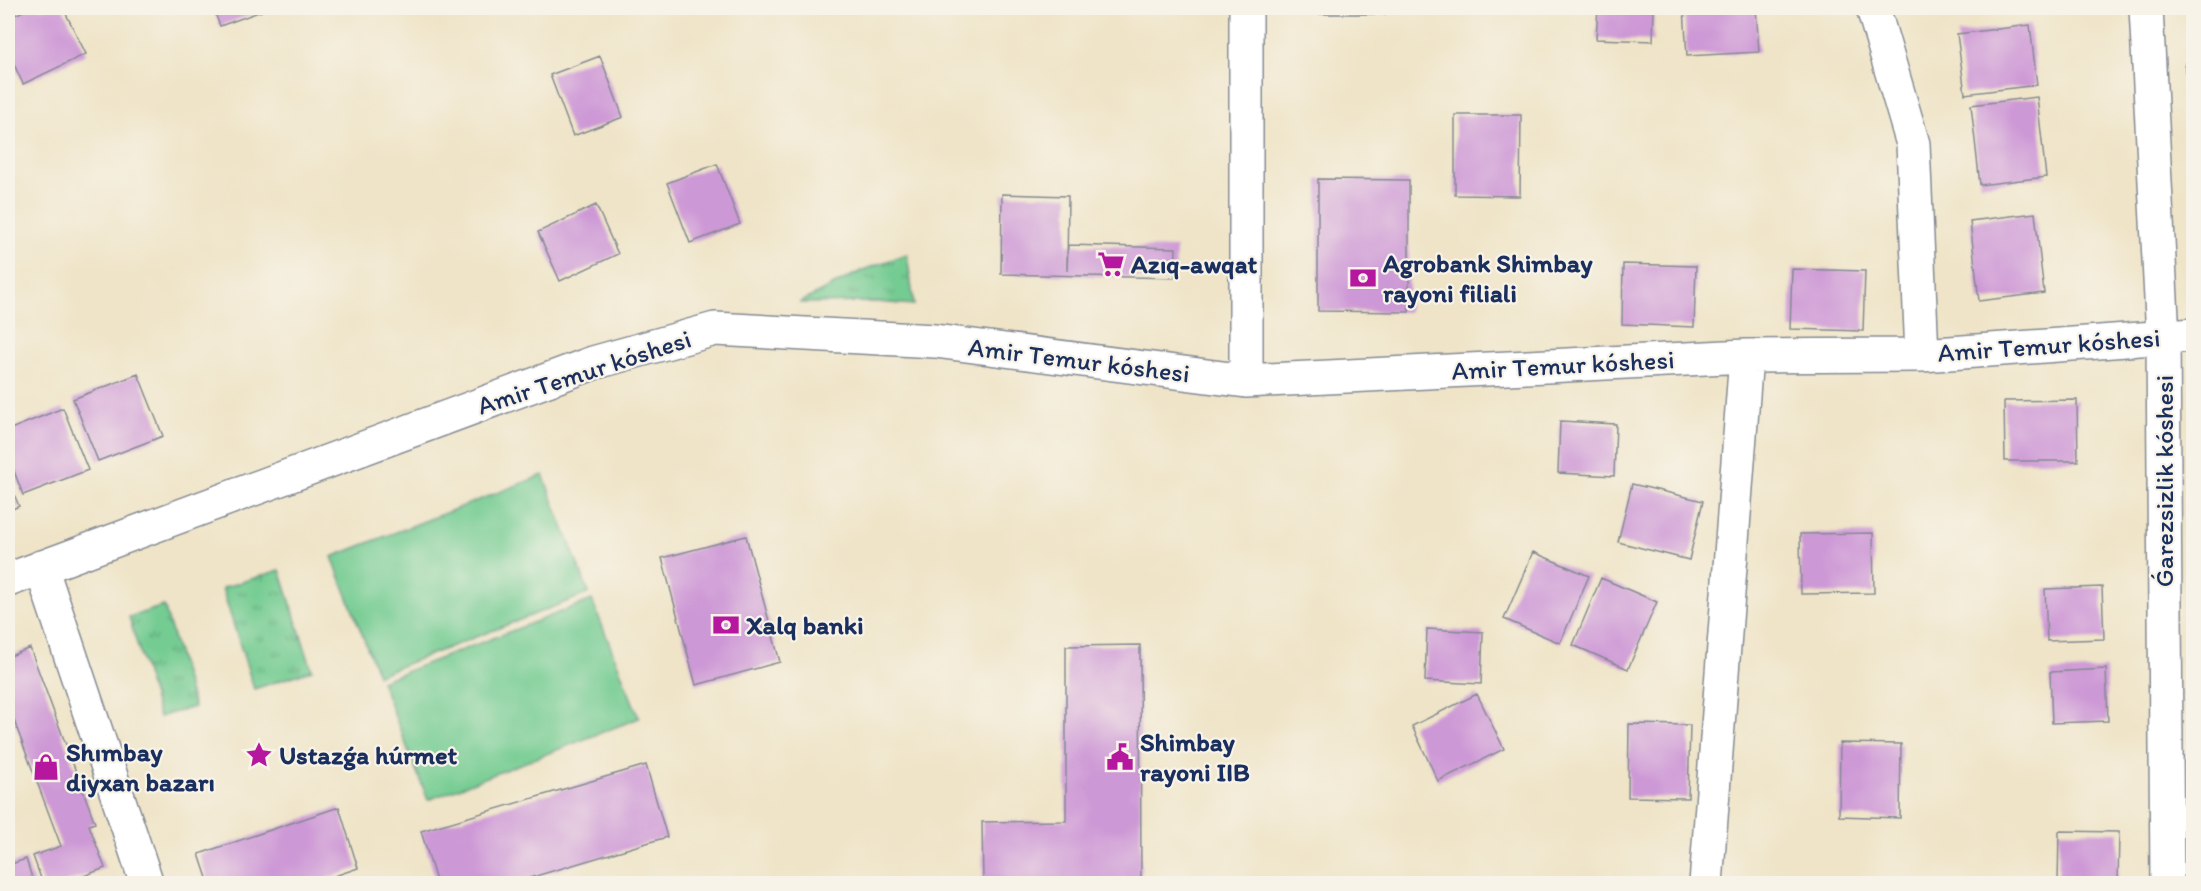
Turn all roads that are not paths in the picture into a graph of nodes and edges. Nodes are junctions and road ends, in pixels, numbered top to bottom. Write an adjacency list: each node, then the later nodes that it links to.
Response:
1 (1246, 8): 7 (street)
2 (1873, 8): 5 (street)
3 (2146, 8): 4 (street, Ǵarezsizlik kóshesi)
4 (2178, 336): 5 (street, Amir Temur kóshesi); 12 (street, Ǵarezsizlik kóshesi)
5 (1922, 355): 6 (street, Amir Temur kóshesi)
6 (1746, 356): 7 (street, Amir Temur kóshesi); 11 (street)
7 (1246, 381): 8 (street, Amir Temur kóshesi)
8 (41, 567): 9 (street, Amir Temur kóshesi); 10 (street)
9 (8, 580)
10 (147, 884)
11 (1706, 884)
12 (2167, 884)

